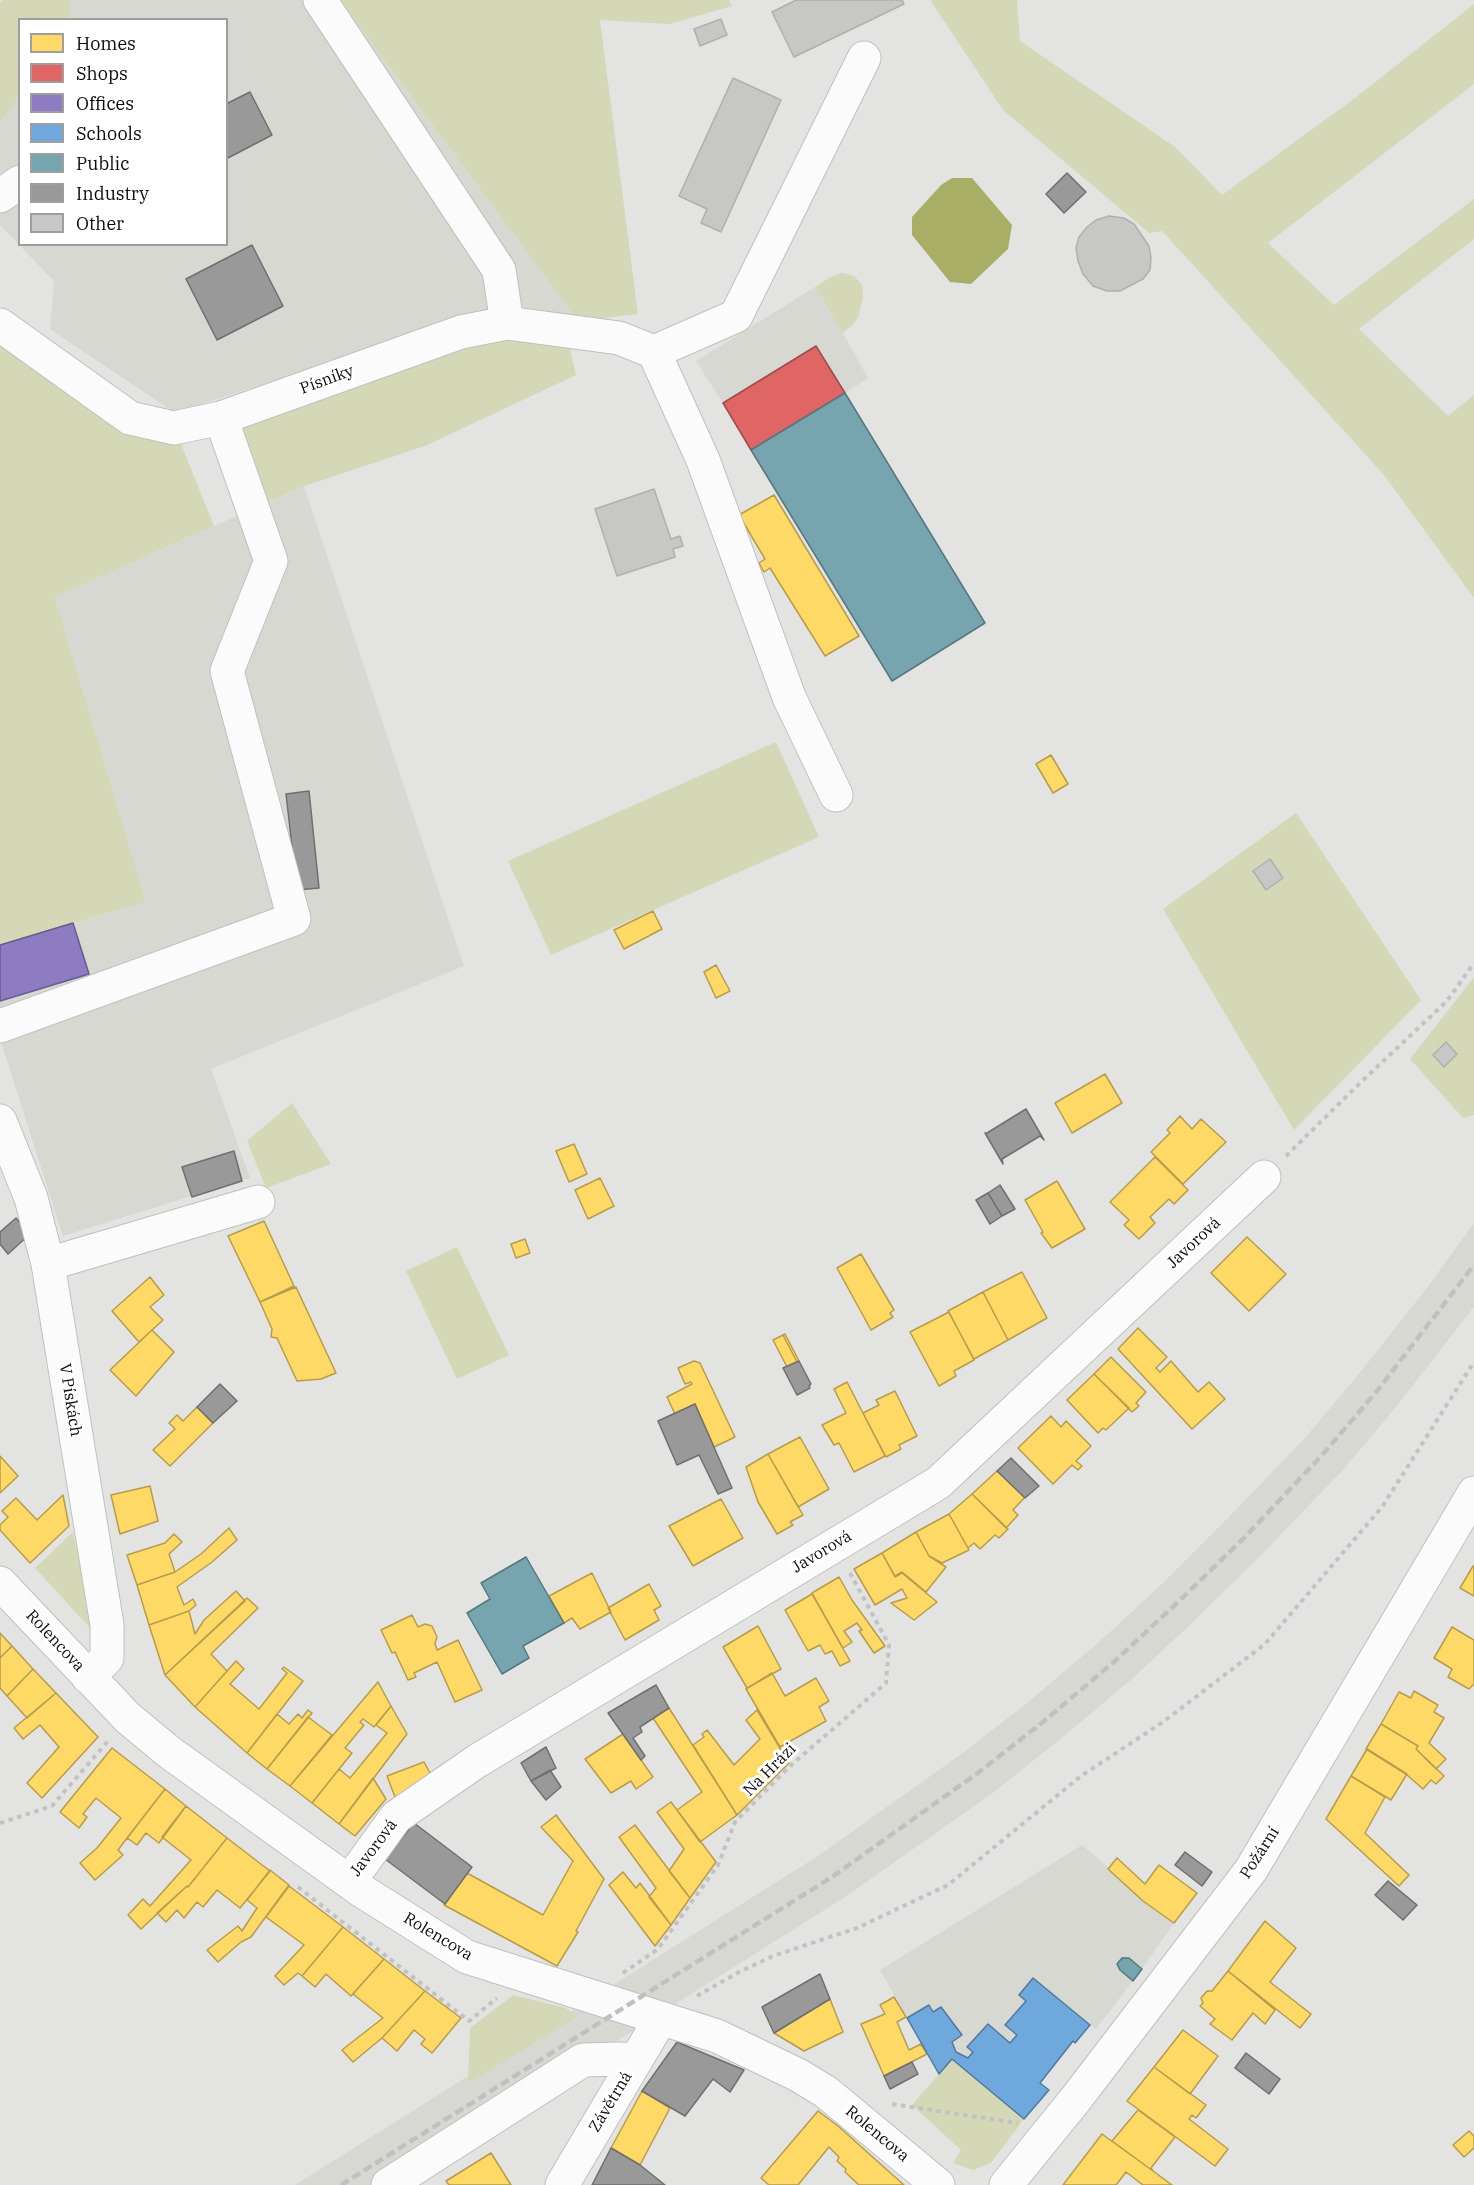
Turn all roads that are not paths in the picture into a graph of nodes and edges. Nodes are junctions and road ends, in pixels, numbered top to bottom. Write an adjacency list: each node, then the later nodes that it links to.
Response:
1 (320, 0): 5 (street)
2 (864, 58): 7 (street)
3 (18, 183): 4 (street)
4 (0, 196)
5 (507, 323): 7 (street, Písníky); 8 (street, Písníky)
6 (0, 325): 8 (street, Písníky)
7 (666, 346): 9 (street)
8 (221, 418): 10 (street)
9 (836, 795)
10 (0, 1026)
11 (0, 1121): 14 (street, V Pískách)
12 (1264, 1178): 19 (street, Javorová)
13 (258, 1202): 14 (street)
14 (48, 1264): 18 (street, V Pískách)
15 (1474, 1493): 16 (street, Požární)
16 (1463, 1529): 25 (street, Požární)
17 (0, 1582): 18 (street, Rolencova)
18 (88, 1677): 19 (street, Rolencova)
19 (349, 1882): 20 (street, Rolencova)
20 (661, 2018): 21 (street, Závětrná); 24 (street, Rolencova)
21 (636, 2060): 22 (street); 23 (street, Závětrná)
22 (388, 2185)
23 (562, 2185)
24 (938, 2185)
25 (1006, 2185)

